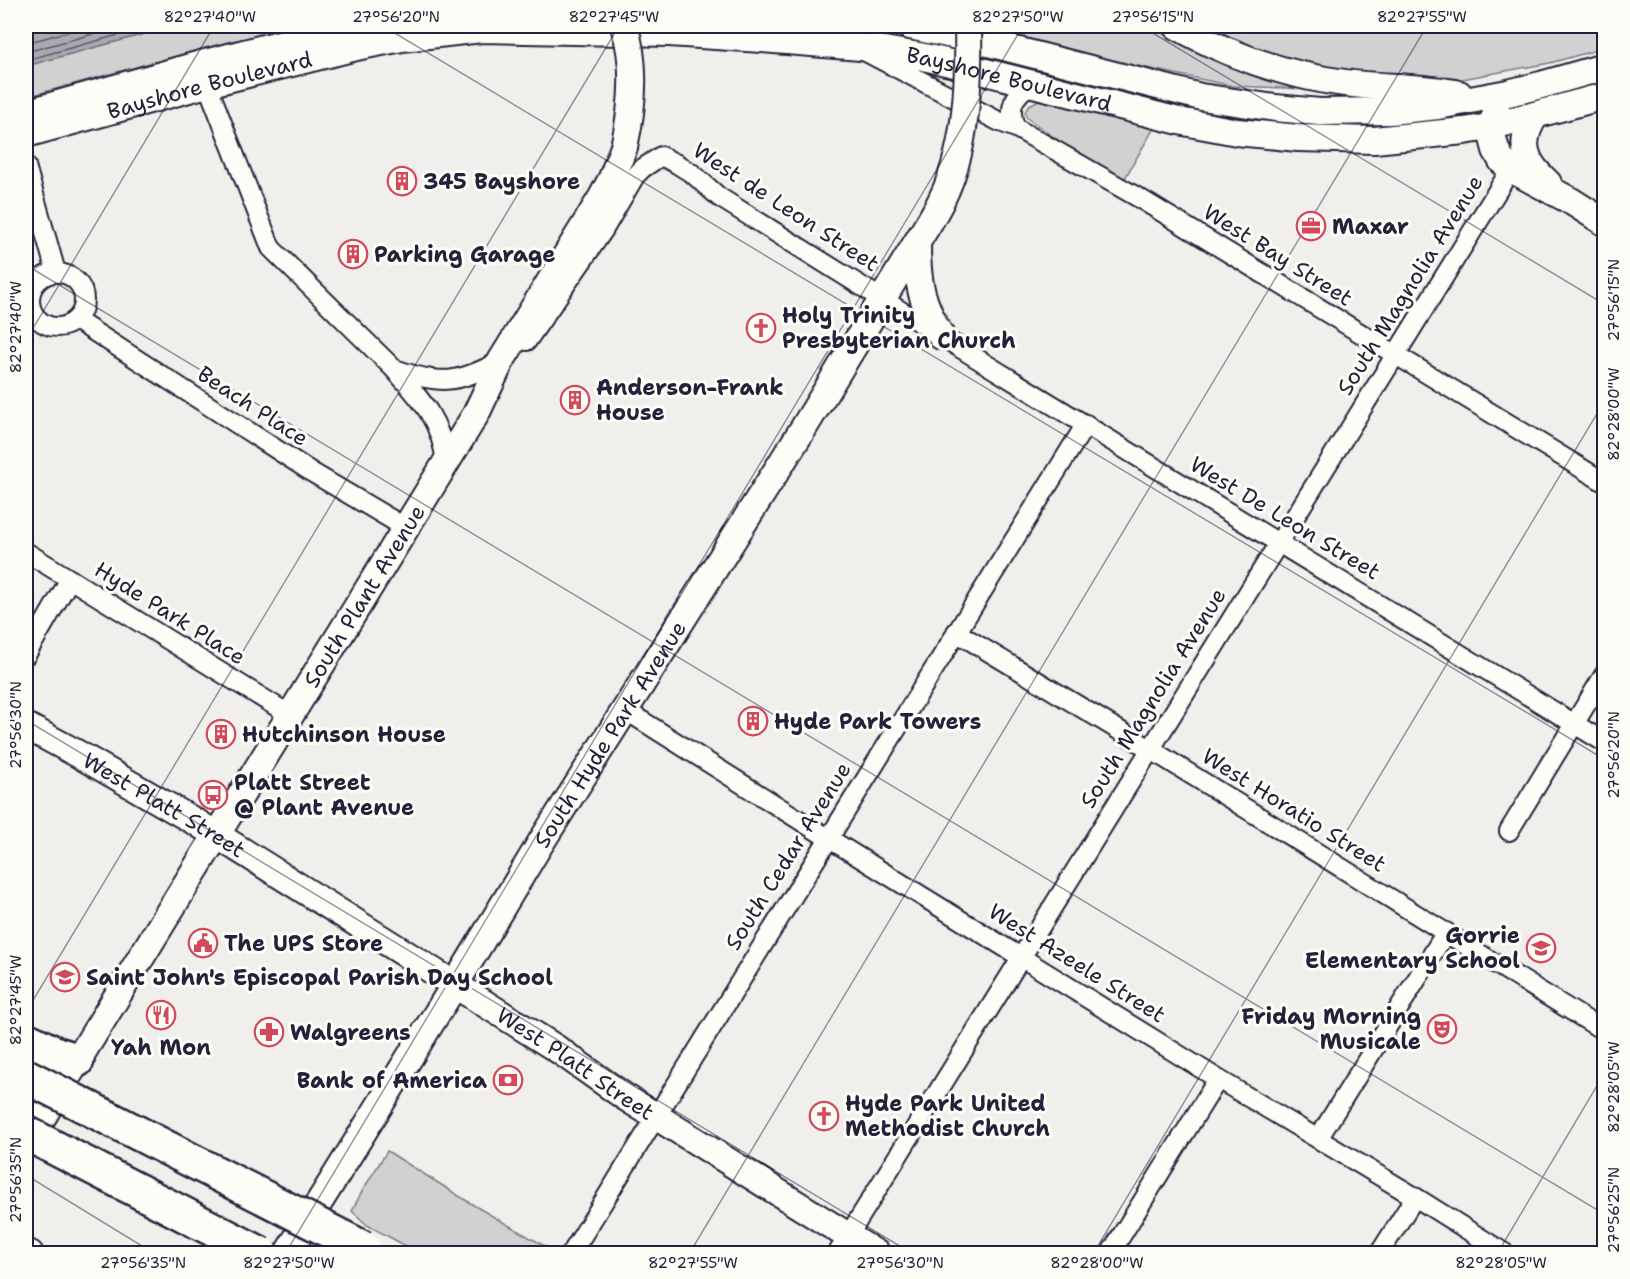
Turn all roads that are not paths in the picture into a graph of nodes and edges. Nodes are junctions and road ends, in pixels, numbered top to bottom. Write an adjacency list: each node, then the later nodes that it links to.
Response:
1 (359, 26): 13 (main road, Bayshore Boulevard)
2 (624, 26): 28 (main road, South Plant Avenue, bridge)
3 (910, 26): 12 (main road, Bayshore Boulevard)
4 (968, 26): 22 (main road, South Hyde Park Avenue, bridge)
5 (1177, 26): 12 (main road)
6 (856, 46): 8 (main road, Bayshore Boulevard); 9 (main road, Bayshore Boulevard); 16 (street, West Bay Street)
7 (1605, 67): 10 (main road, Bayshore Boulevard)
8 (207, 84): 17 (main road, Bayshore Boulevard); 29 (street)
9 (1031, 84): 15 (main road, Bayshore Boulevard); 16 (street)
10 (1508, 93): 12 (main road, Bayshore Boulevard); 15 (main road)
11 (1605, 96): 14 (main road, Bayshore Boulevard)
12 (1480, 99)
13 (26, 113)
14 (1535, 116): 15 (main road, Bayshore Boulevard); 20 (main road)
15 (1490, 127): 19 (main road)
16 (1016, 128): 27 (street, West Bay Street)
17 (26, 134)
18 (26, 166): 23 (street)
19 (1511, 169): 20 (main road); 27 (street, South Magnolia Avenue)
20 (1570, 201): 21 (main road)
21 (1605, 222)
22 (917, 244): 24 (main road, South Hyde Park Avenue); 26 (main road)
23 (56, 272): 25 (street); 25 (street)
24 (883, 299): 26 (street, West de Leon Street); 30 (street, West de Leon Street); 41 (main road, South Hyde Park Avenue)
25 (76, 320): 34 (street, Beach Place)
26 (941, 336): 31 (street, West De Leon Street)
27 (1395, 355): 33 (street, West Bay Street); 35 (street, South Magnolia Avenue)
28 (501, 361): 29 (street); 30 (main road, South Plant Avenue)
29 (393, 368): 32 (street)
30 (476, 414): 32 (main road, South Plant Avenue)
31 (1086, 424): 35 (street, West De Leon Street); 38 (street, South Cedar Avenue)
32 (446, 463): 34 (main road, South Plant Avenue)
33 (1605, 482)
34 (406, 528): 42 (main road, South Plant Avenue)
35 (1278, 543): 43 (street, West De Leon Street); 46 (street, South Magnolia Avenue)
36 (26, 552): 37 (street, Hyde Park Place)
37 (70, 579): 39 (street); 42 (street, Hyde Park Place)
38 (956, 632): 46 (street, West Horatio Street); 49 (street, South Cedar Avenue)
39 (26, 655)
40 (1605, 675): 43 (street)
41 (624, 710): 49 (street, West Azeele Street); 52 (main road, South Hyde Park Avenue)
42 (290, 715): 48 (main road, South Plant Avenue)
43 (1575, 724): 45 (street, West De Leon Street); 47 (street)
44 (26, 726): 48 (main road, West Platt Street)
45 (1605, 742)
46 (1150, 749): 50 (street, West Horatio Street); 51 (street, South Magnolia Avenue)
47 (1509, 831)
48 (216, 836): 52 (main road, West Platt Street); 55 (main road, South Plant Avenue)
49 (828, 838): 51 (street, West Azeele Street); 58 (street, South Cedar Avenue)
50 (1446, 932): 53 (street, West Horatio Street); 60 (street)
51 (1022, 957): 57 (street, West Azeele Street); 63 (street, South Magnolia Avenue)
52 (455, 985): 58 (main road, West Platt Street); 68 (main road, South Hyde Park Avenue)
53 (1605, 1031)
54 (26, 1039): 55 (highway)
55 (77, 1060): 61 (main road, South Plant Avenue)
56 (26, 1076): 64 (highway, bridge)
57 (1218, 1079): 60 (street, West Azeele Street); 71 (street)
58 (655, 1116): 63 (main road, West Platt Street); 69 (street, South Cedar Avenue)
59 (26, 1133): 67 (highway, bridge)
60 (1318, 1139): 62 (street, West Azeele Street)
61 (26, 1144)
62 (1415, 1197): 72 (street); 73 (street, West Azeele Street)
63 (843, 1245): 70 (main road, West Platt Street)
64 (368, 1251)
65 (26, 1252): 66 (main road)
66 (30, 1254)
67 (261, 1254)
68 (287, 1254)
69 (571, 1254)
70 (877, 1254)
71 (1110, 1254)
72 (1379, 1254)
73 (1506, 1254)

